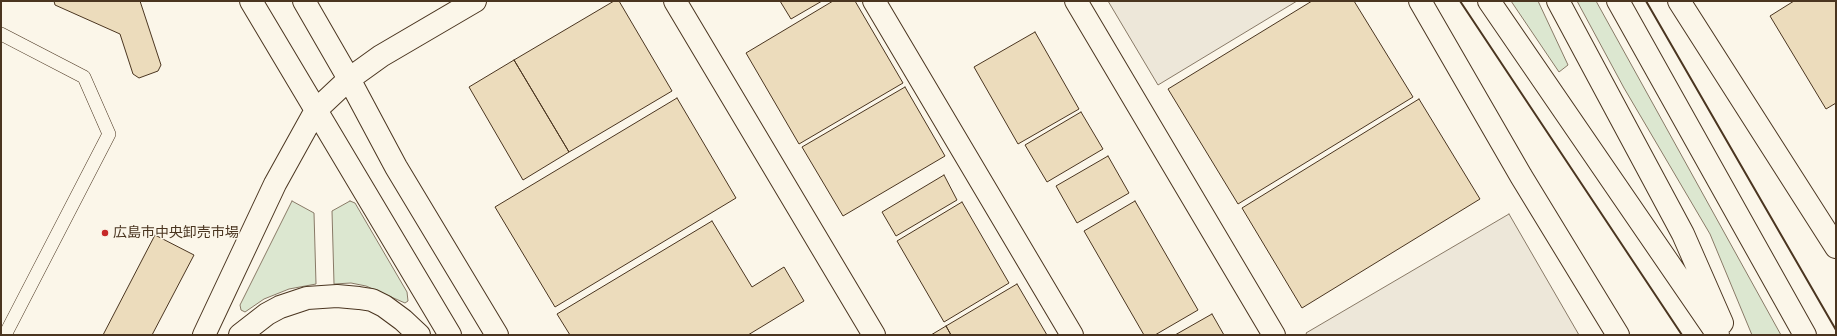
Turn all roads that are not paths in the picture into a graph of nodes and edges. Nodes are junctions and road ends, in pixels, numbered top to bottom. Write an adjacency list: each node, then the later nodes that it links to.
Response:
1 (251, 1): 14 (street)
2 (304, 1): 13 (street)
3 (475, 1): 13 (street)
4 (674, 1): 23 (street)
5 (874, 1): 24 (street)
6 (1076, 1): 25 (street)
7 (1420, 1): 15 (street)
8 (1488, 1): 28 (street)
9 (1558, 1): 29 (street)
10 (1618, 1): 30 (street)
11 (1679, 1): 16 (street)
12 (1, 34): 17 (lane)
13 (349, 79): 14 (street); 22 (street)
14 (316, 110): 18 (street); 21 (street)
15 (1521, 176): 26 (street); 27 (street)
16 (1836, 246)
17 (5, 335)
18 (204, 335)
19 (240, 335): 20 (street)
20 (418, 335)
21 (450, 335)
22 (497, 335)
23 (874, 335)
24 (1072, 335)
25 (1274, 335)
26 (1618, 335)
27 (1631, 335)
28 (1718, 335)
29 (1727, 335)
30 (1805, 335)

